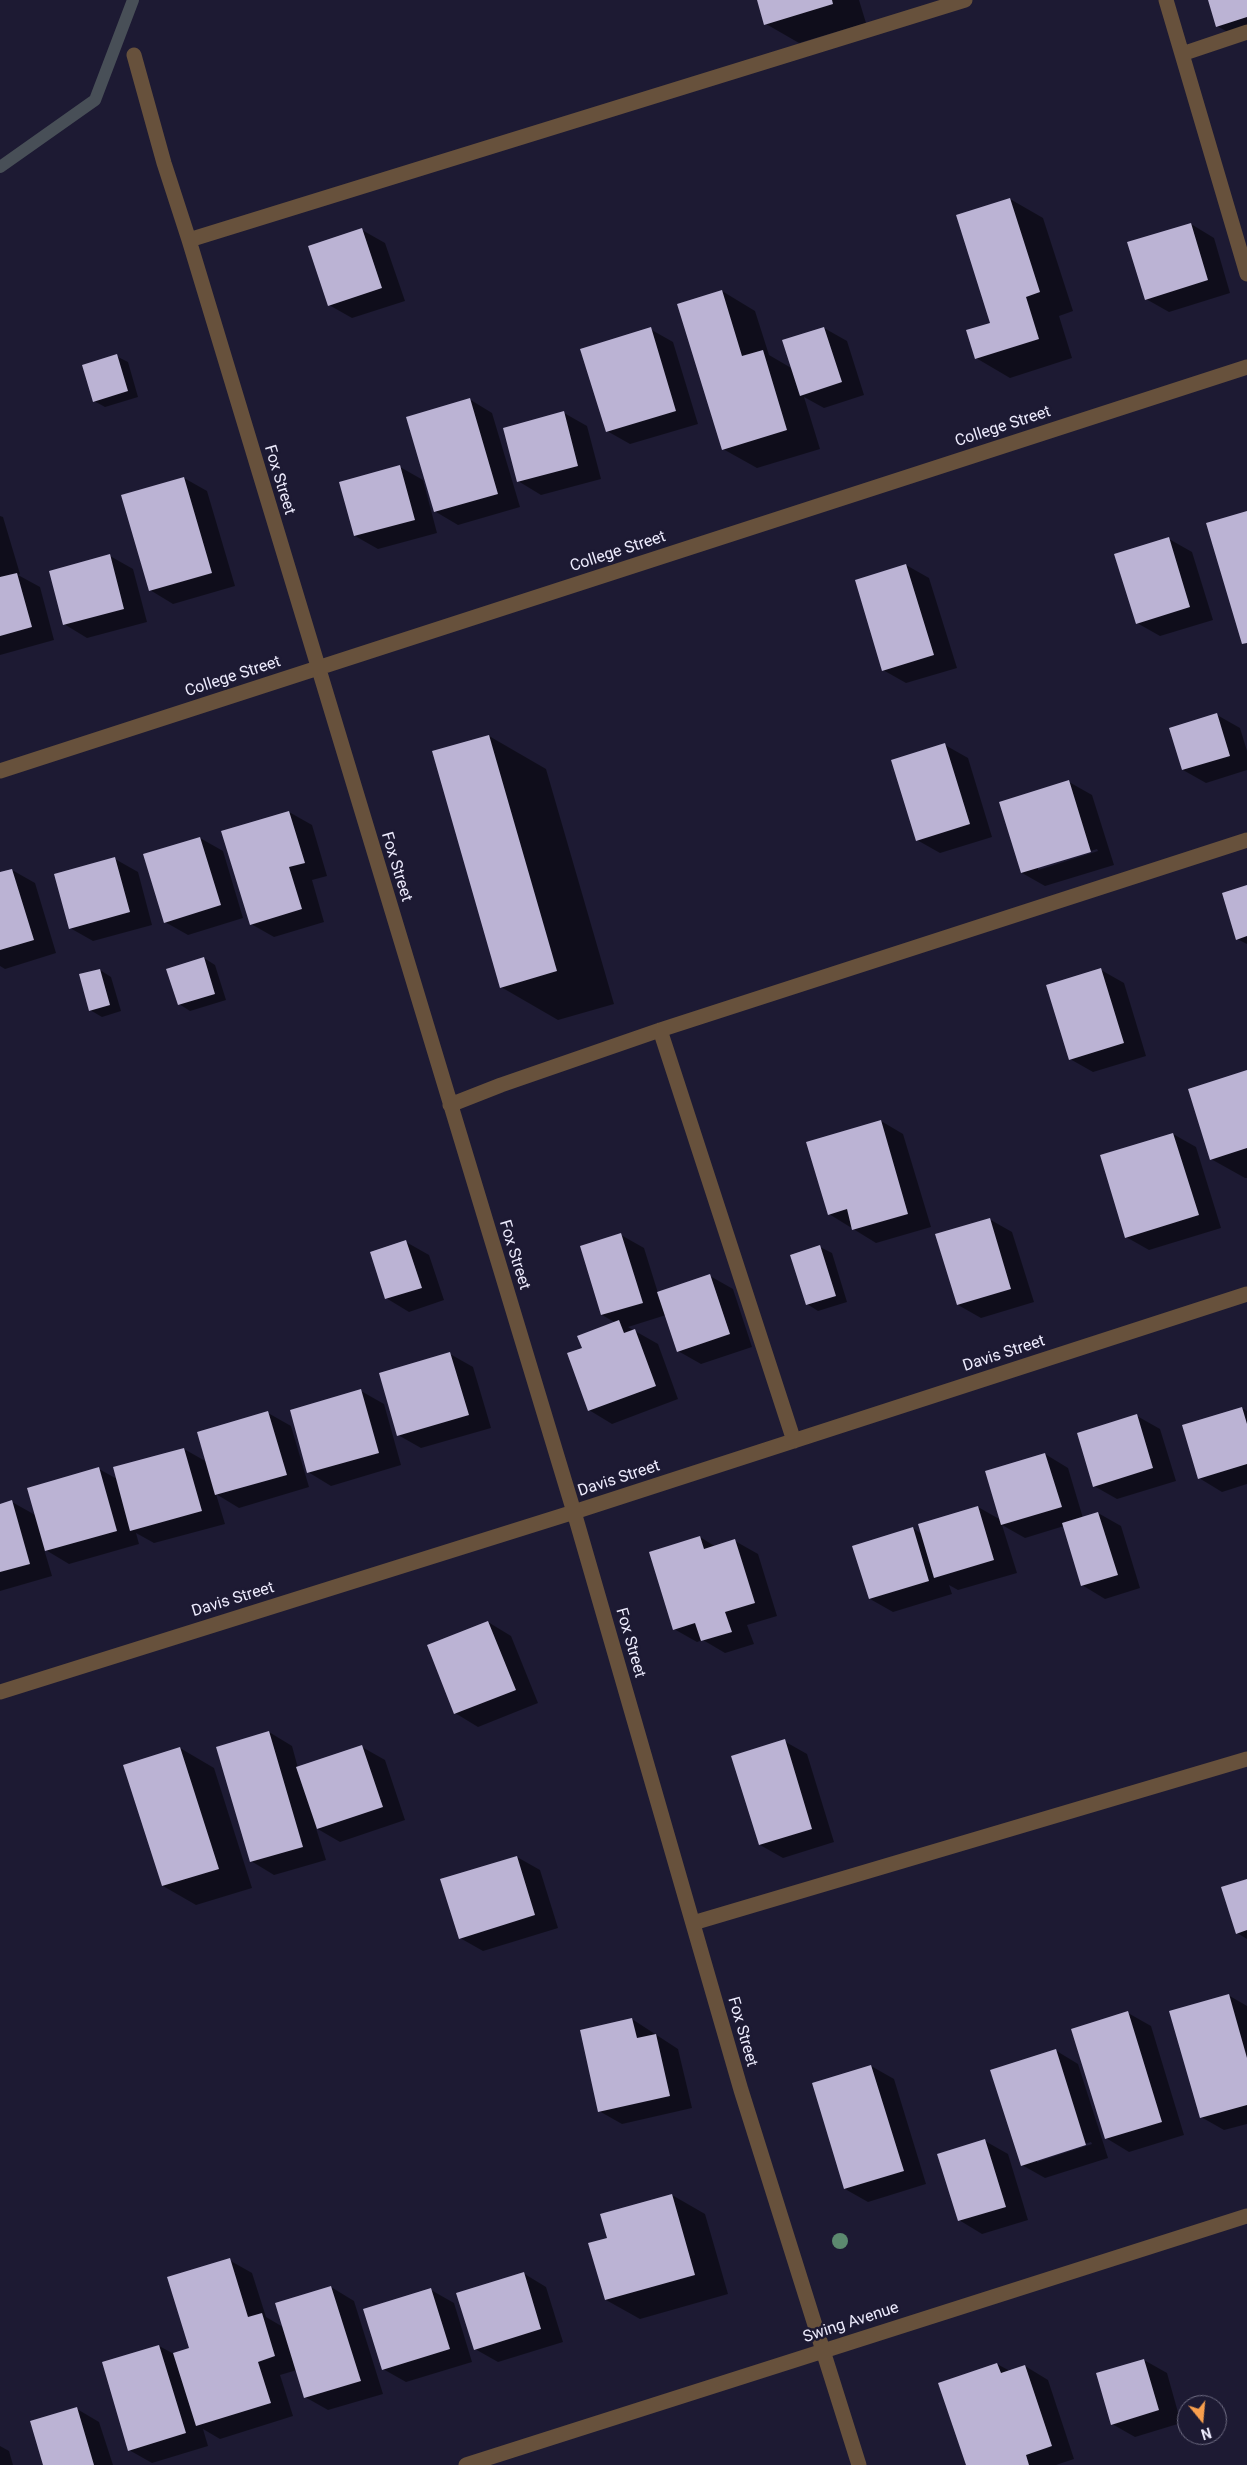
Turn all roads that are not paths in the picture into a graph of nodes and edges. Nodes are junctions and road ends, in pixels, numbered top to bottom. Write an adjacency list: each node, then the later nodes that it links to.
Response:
1 (965, 0): 6 (street)
2 (1166, 0): 4 (street)
3 (1247, 32): 4 (street)
4 (1182, 54): 7 (street)
5 (134, 56): 6 (street, Fox Street)
6 (190, 240): 9 (street, Fox Street)
7 (1247, 274)
8 (1247, 367): 9 (street, College Street)
9 (317, 667): 10 (street, College Street); 13 (street, Fox Street)
10 (0, 770)
11 (1247, 840): 12 (street)
12 (660, 1030): 13 (street); 15 (street)
13 (450, 1105): 16 (street, Fox Street)
14 (1247, 1294): 15 (street, Davis Street)
15 (794, 1441): 16 (street, Davis Street)
16 (574, 1512): 17 (street, Davis Street); 19 (street, Fox Street)
17 (0, 1692)
18 (1247, 1759): 19 (street)
19 (693, 1923): 21 (street, Fox Street)
20 (1247, 2216): 21 (street, Swing Avenue)
21 (823, 2351): 22 (street, Swing Avenue); 23 (street, Fox Street)
22 (466, 2465)
23 (859, 2465)

